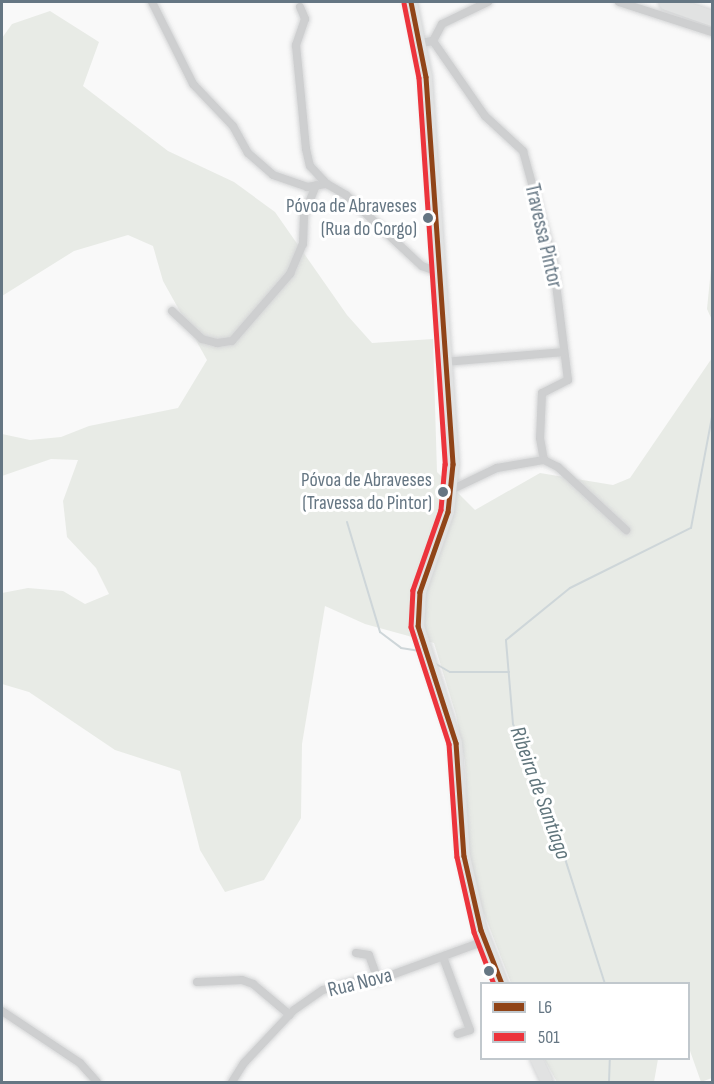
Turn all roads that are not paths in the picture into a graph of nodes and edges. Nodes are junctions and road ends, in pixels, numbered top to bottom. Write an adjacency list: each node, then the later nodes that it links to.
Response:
1 (152, 2): 12 (street)
2 (411, 2): 10 (street)
3 (488, 2): 9 (street)
4 (620, 2): 8 (street)
5 (666, 2): 7 (highway)
6 (300, 7): 11 (street)
7 (712, 18)
8 (712, 32)
9 (433, 41): 10 (street); 15 (street, Travessa Pintor)
10 (420, 43): 13 (street)
11 (327, 184): 12 (street); 13 (street)
12 (316, 185): 14 (street)
13 (438, 272): 16 (street)
14 (172, 311)
15 (564, 352): 16 (street); 17 (street, Travessa Pintor)
16 (445, 362): 18 (street)
17 (544, 460): 18 (street); 19 (street)
18 (451, 490): 20 (street)
19 (626, 530)
20 (485, 941): 22 (street, Rua Nova); 25 (street)
21 (356, 953): 23 (street)
22 (443, 957): 23 (street, Rua Nova); 28 (street)
23 (378, 980): 27 (street, Rua Nova)
24 (197, 982): 27 (street)
25 (501, 982)
26 (2, 1011): 30 (street)
27 (290, 1015): 31 (street, Rua Nova)
28 (458, 1034)
29 (536, 1060): 32 (street)
30 (97, 1083)
31 (232, 1083)
32 (547, 1083)

